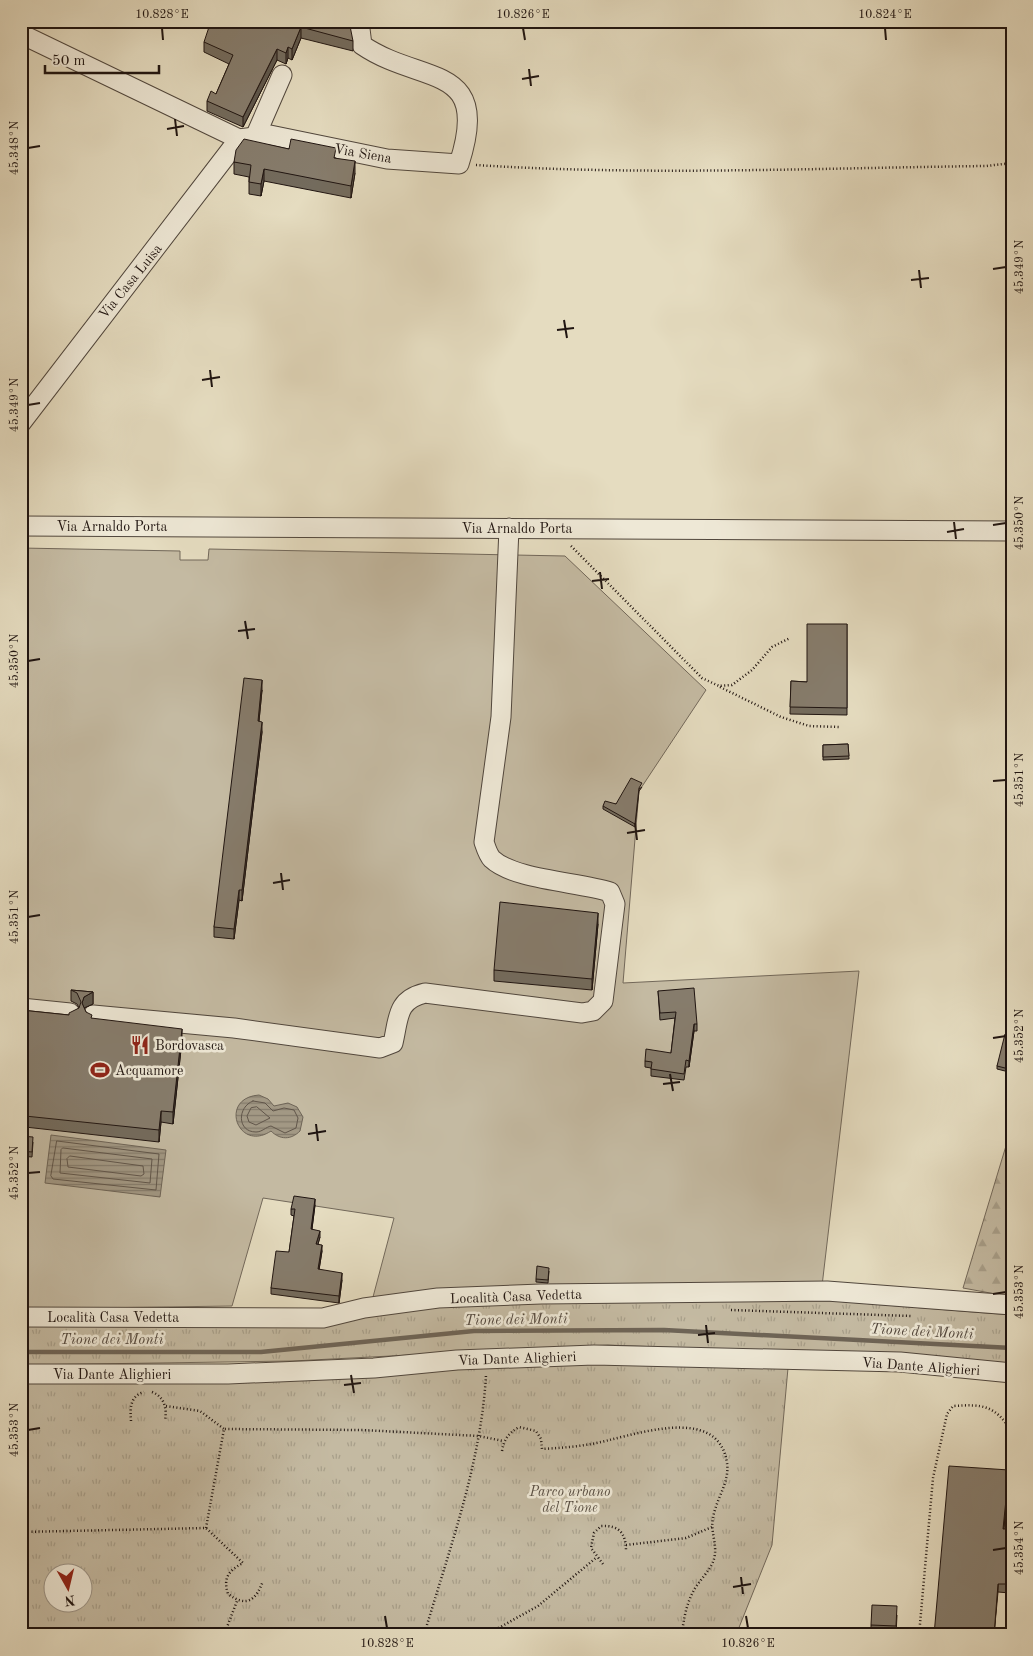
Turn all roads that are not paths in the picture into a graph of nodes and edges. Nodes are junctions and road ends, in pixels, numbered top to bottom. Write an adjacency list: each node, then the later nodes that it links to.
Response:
1 (351, 21): 4 (street, Via Siena)
2 (21, 34): 4 (street, Via Siena)
3 (282, 75): 4 (street, Via Casa Luisa)
4 (247, 138): 5 (street, Via Casa Luisa)
5 (21, 423)
6 (21, 526): 7 (street, Via Arnaldo Porta)
7 (509, 528): 8 (street, Via Arnaldo Porta); 11 (street)
8 (1012, 530)
9 (21, 1008): 10 (street)
10 (70, 1013)
11 (93, 1015)
12 (1012, 1305): 13 (street, Località Casa Vedetta)
13 (21, 1317)
14 (1012, 1372): 15 (street, Via Dante Alighieri)
15 (21, 1374)

